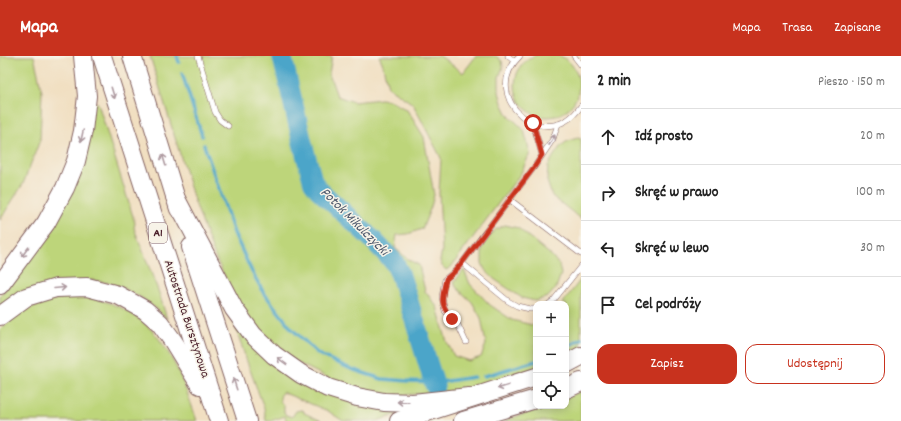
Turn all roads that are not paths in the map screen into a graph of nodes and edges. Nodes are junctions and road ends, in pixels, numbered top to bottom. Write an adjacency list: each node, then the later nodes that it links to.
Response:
1 (83, 56): 21 (highway, one-way to 21)
2 (102, 56): 34 (highway, Autostrada Bursztynowa / A1, one-way to 34)
3 (132, 56): 16 (highway, Autostrada Bursztynowa / A1, one-way to 3)
4 (198, 56): 14 (lane)
5 (508, 56): 8 (lane)
6 (520, 56): 8 (lane)
7 (574, 56): 9 (lane)
8 (514, 61): 12 (lane)
9 (581, 64)
10 (581, 106): 11 (lane)
11 (579, 112): 13 (lane)
12 (533, 123): 13 (lane); 15 (lane)
13 (558, 124): 15 (lane, one-way to 13)
14 (228, 126)
15 (542, 155): 17 (lane)
16 (175, 197): 31 (highway, one-way to 16); 35 (highway, Autostrada Bursztynowa / A1, one-way to 16)
17 (509, 199): 18 (lane); 19 (lane)
18 (581, 254)
19 (462, 263): 23 (lane); 25 (lane)
20 (581, 266): 22 (lane)
21 (0, 285)
22 (553, 301)
23 (533, 309)
24 (0, 316): 34 (highway, one-way to 34)
25 (466, 342)
26 (581, 356): 27 (highway)
27 (569, 362)
28 (533, 378): 31 (highway, one-way to 31)
29 (581, 382): 30 (highway)
30 (569, 388)
31 (469, 397): 36 (highway)
32 (533, 402): 37 (highway)
33 (533, 402): 38 (highway)
34 (217, 416)
35 (247, 421)
36 (399, 421)
37 (463, 421)
38 (487, 421)

